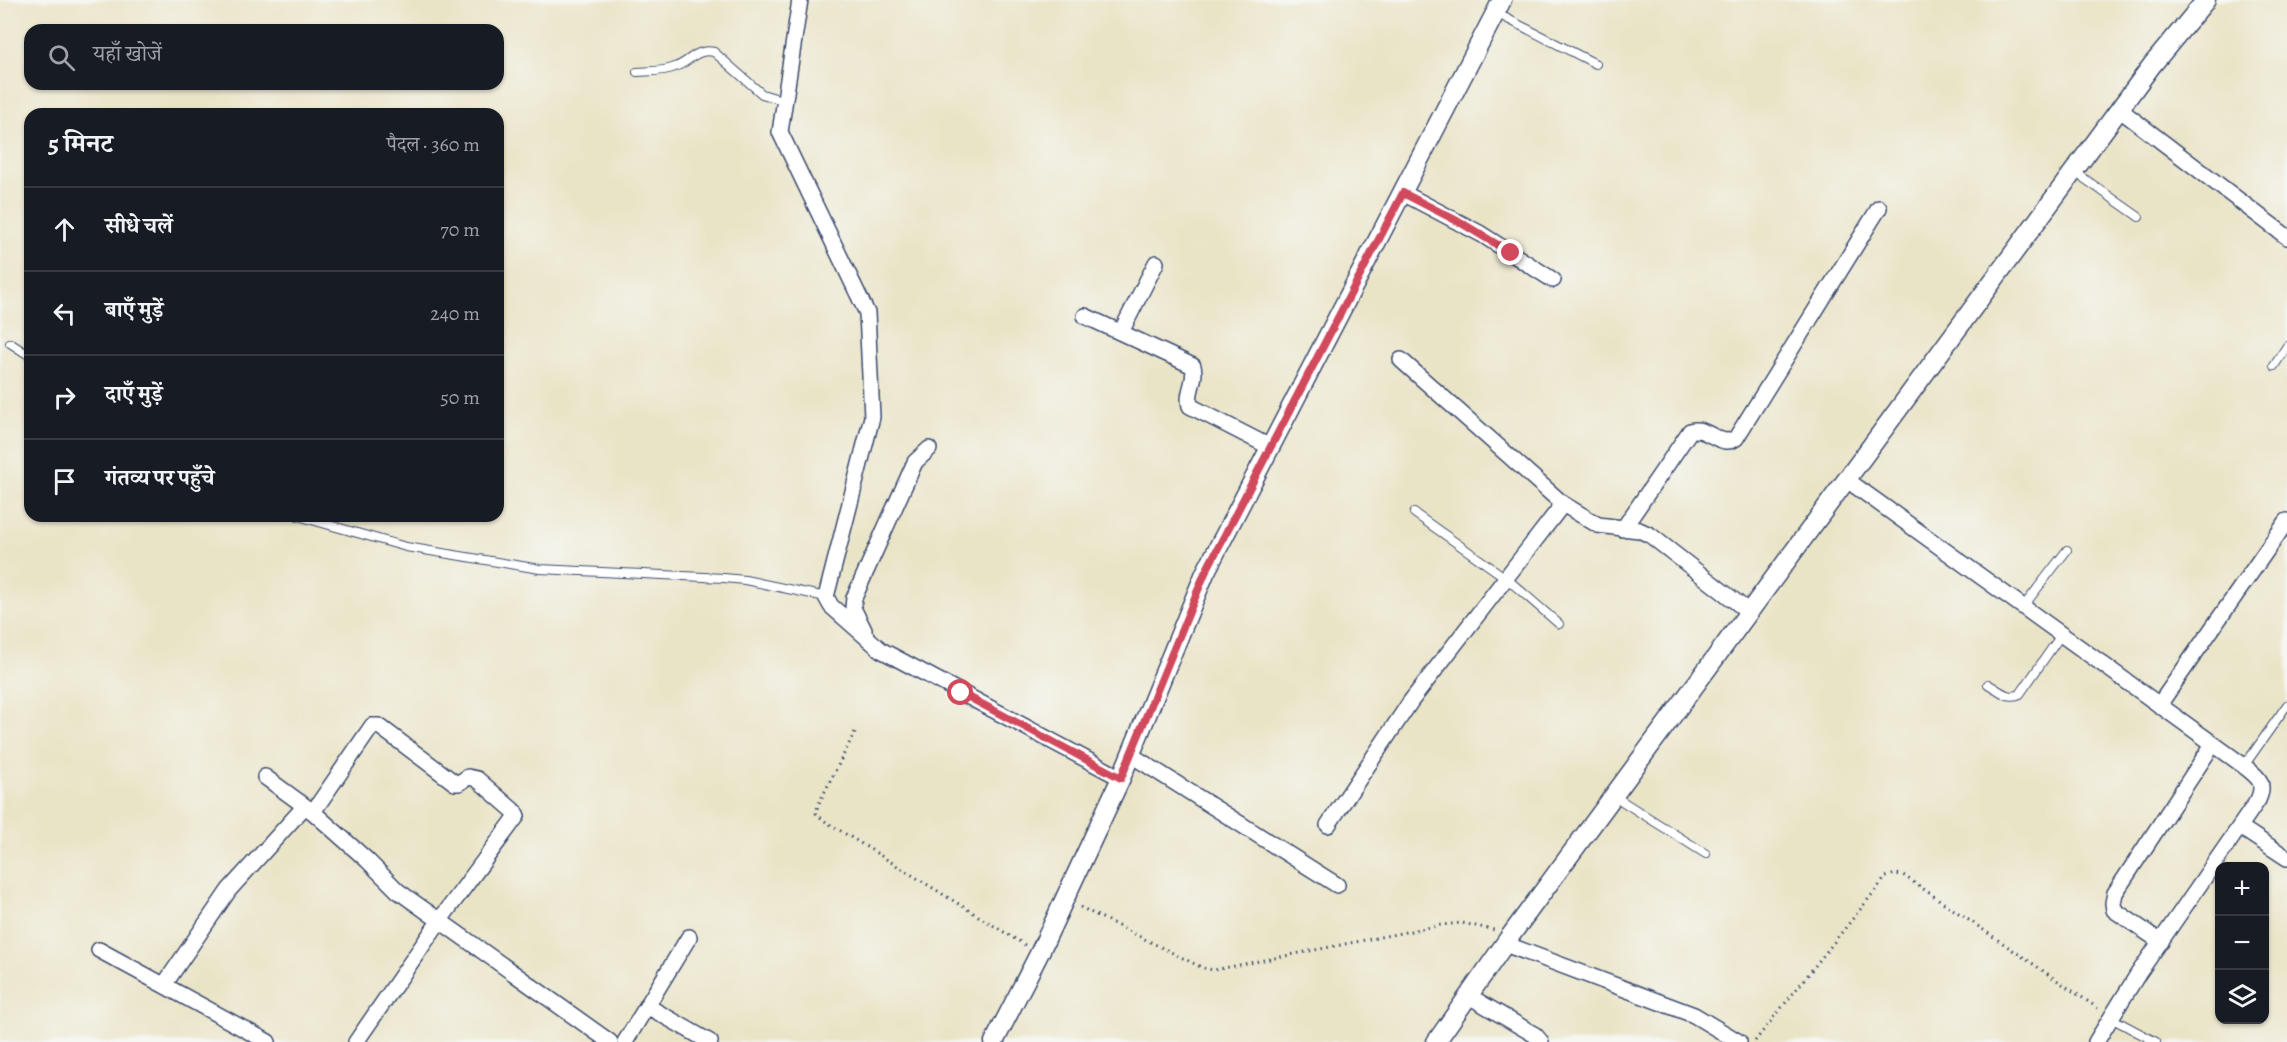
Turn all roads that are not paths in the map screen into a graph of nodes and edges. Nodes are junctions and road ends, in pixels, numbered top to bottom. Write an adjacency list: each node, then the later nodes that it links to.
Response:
1 (800, 0): 6 (street)
2 (2198, 3): 7 (street)
3 (1498, 6): 4 (lane); 9 (street)
4 (1596, 64)
5 (637, 72): 6 (lane)
6 (785, 101): 32 (street)
7 (2119, 110): 8 (street); 12 (street)
8 (2074, 171): 11 (lane); 24 (street)
9 (1403, 193): 14 (street); 22 (street)
10 (1879, 208): 29 (street)
11 (2139, 217)
12 (2287, 237)
13 (1156, 263): 16 (street)
14 (1553, 280)
15 (1085, 316): 16 (street)
16 (1121, 332): 22 (street)
17 (10, 343): 19 (lane)
18 (2287, 346): 21 (lane)
19 (24, 352)
20 (1401, 360): 25 (street)
21 (2274, 366)
22 (1270, 447): 42 (street)
23 (929, 449): 37 (street)
24 (1846, 480): 33 (street); 34 (street)
25 (1563, 504): 29 (street); 31 (street)
26 (1414, 513): 31 (lane)
27 (2287, 521): 39 (street)
28 (319, 522): 32 (lane)
29 (1623, 529): 34 (street)
30 (2067, 550): 33 (lane)
31 (1506, 578): 35 (lane); 48 (street)
32 (826, 597): 37 (street)
33 (2023, 607): 36 (street)
34 (1749, 612): 46 (street)
35 (1559, 624)
36 (2061, 635): 38 (lane); 39 (street)
37 (868, 638): 45 (street)
38 (1988, 684)
39 (2159, 705): 41 (street)
40 (2287, 705): 43 (lane)
41 (2213, 744): 43 (street); 56 (street)
42 (1131, 754): 45 (street); 52 (street)
43 (2244, 766): 49 (street)
44 (265, 777): 47 (street)
45 (1121, 778): 67 (street)
46 (1614, 796): 50 (lane); 55 (street)
47 (309, 809): 53 (street); 53 (street); 58 (street)
48 (1328, 825)
49 (2240, 827): 51 (street); 56 (street)
50 (1706, 854)
51 (2287, 858)
52 (1337, 885)
53 (440, 920): 63 (street); 64 (street)
54 (689, 937): 60 (street)
55 (1508, 940): 59 (street); 70 (street)
56 (2161, 942): 61 (street)
57 (99, 950): 58 (street)
58 (164, 985): 62 (street)
59 (1469, 996): 68 (street); 69 (street)
60 (647, 1006): 65 (street); 66 (street)
61 (2111, 1017): 71 (street); 72 (lane)
62 (268, 1042)
63 (356, 1042)
64 (610, 1042)
65 (625, 1042)
66 (710, 1042)
67 (994, 1042)
68 (1436, 1042)
69 (1541, 1042)
70 (1739, 1042)
71 (2096, 1042)
72 (2156, 1042)

